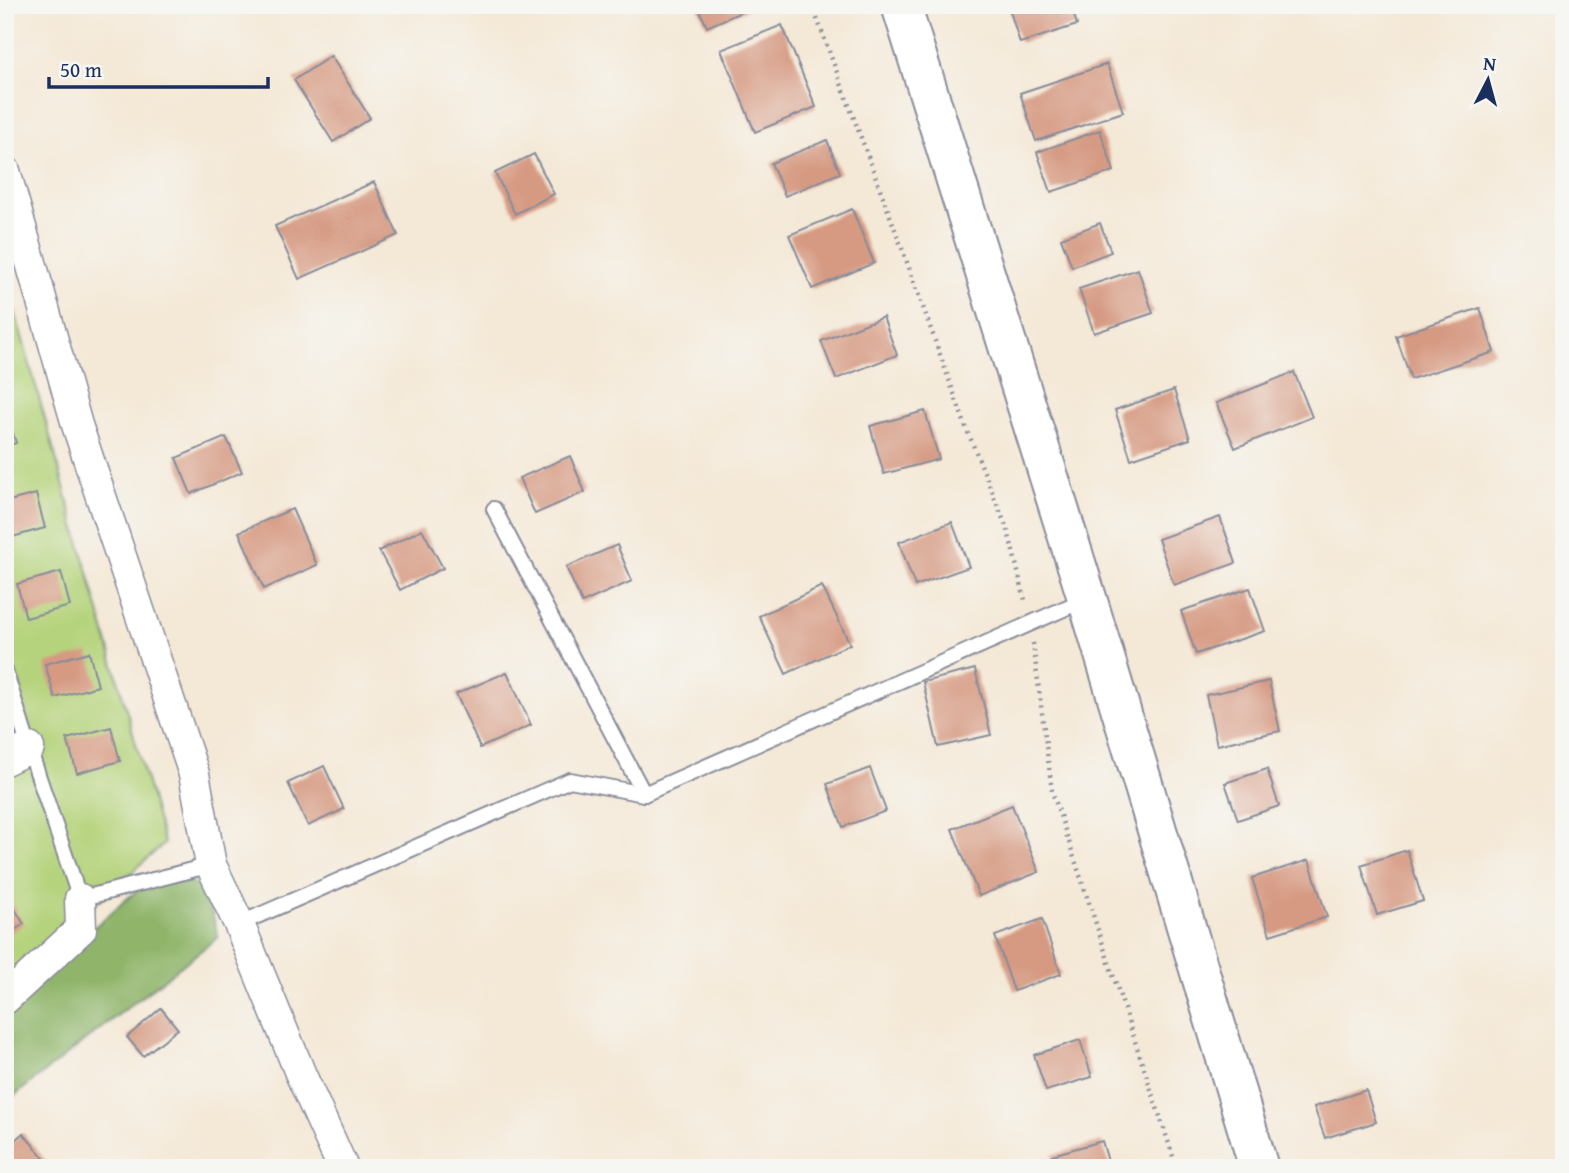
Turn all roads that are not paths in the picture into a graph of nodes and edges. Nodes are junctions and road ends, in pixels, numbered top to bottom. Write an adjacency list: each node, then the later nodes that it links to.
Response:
1 (901, 5): 4 (main road)
2 (5, 171): 8 (street)
3 (494, 509): 7 (lane)
4 (1087, 598): 7 (lane); 13 (main road)
5 (5, 670): 6 (lane)
6 (17, 754): 9 (lane)
7 (644, 794): 10 (lane)
8 (211, 865): 9 (lane); 10 (street)
9 (80, 899): 11 (street)
10 (239, 924): 12 (street)
11 (5, 999)
12 (343, 1168)
13 (1259, 1168)

